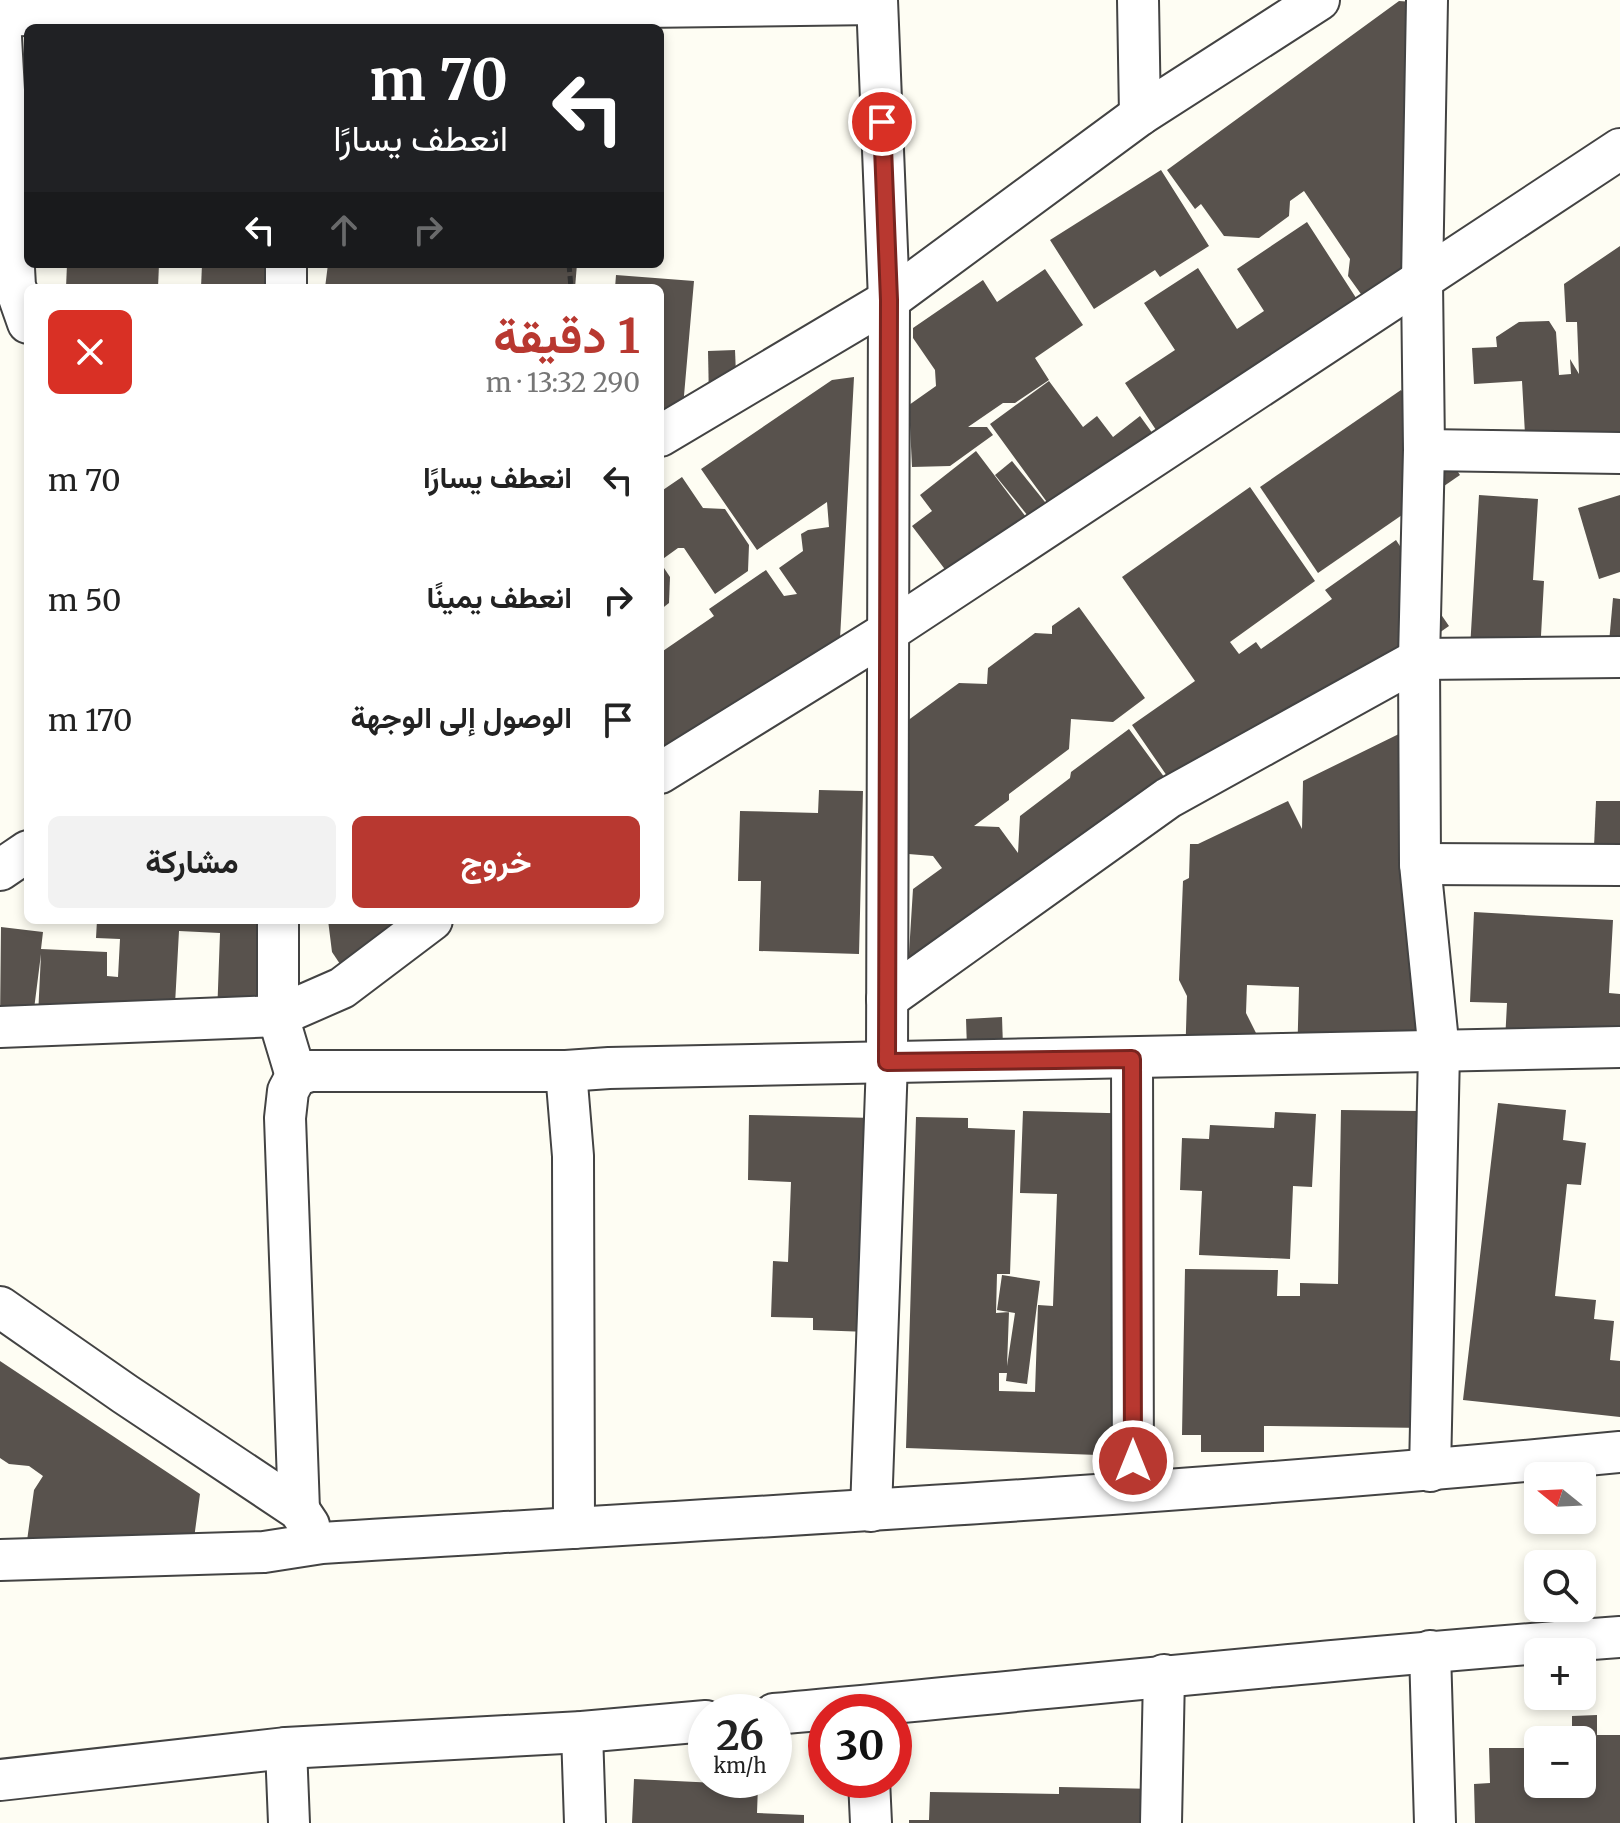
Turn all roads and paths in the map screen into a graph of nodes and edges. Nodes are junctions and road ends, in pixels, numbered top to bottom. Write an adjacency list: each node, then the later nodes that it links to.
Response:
1 (1138, 0): 8 (street)
2 (1319, 0): 8 (street)
3 (1427, 0): 10 (street)
4 (877, 2): 5 (street); 11 (street)
5 (561, 4): 6 (street)
6 (290, 11): 7 (street)
7 (0, 18): 12 (street)
8 (1140, 115): 11 (street)
9 (1620, 149): 10 (street)
10 (1422, 281): 14 (street); 16 (street)
11 (889, 300): 13 (street); 16 (street)
12 (24, 312)
13 (664, 434)
14 (1424, 450): 15 (street); 18 (street)
15 (1620, 453)
16 (886, 633): 19 (street); 26 (street)
17 (1620, 657): 18 (street)
18 (1419, 659): 21 (street); 26 (street)
19 (664, 771)
20 (24, 854): 23 (street)
21 (1420, 864): 22 (street); 30 (street)
22 (1620, 865)
23 (0, 870)
24 (278, 924): 27 (street)
25 (427, 924): 27 (street)
26 (887, 999): 32 (street)
27 (278, 1016): 28 (street); 34 (street)
28 (0, 1027)
29 (1620, 1047): 30 (street)
30 (1439, 1052): 31 (street); 37 (street)
31 (1132, 1059): 32 (street); 38 (street)
32 (887, 1062): 33 (street); 40 (street)
33 (566, 1071): 34 (street); 41 (street)
34 (296, 1076): 39 (street)
35 (0, 1307): 39 (street)
36 (1620, 1452): 37 (street)
37 (1430, 1471): 38 (street)
38 (1133, 1492): 40 (street)
39 (299, 1510): 42 (street)
40 (871, 1511): 41 (street)
41 (574, 1528): 42 (street)
42 (322, 1543): 43 (street)
43 (0, 1560)
44 (1620, 1637): 45 (street)
45 (1430, 1651): 46 (street); 57 (street)
46 (1164, 1675): 47 (street); 56 (street)
47 (912, 1704)
48 (688, 1723): 49 (street)
49 (582, 1732): 50 (street); 54 (street)
50 (286, 1748): 51 (street); 53 (street)
51 (0, 1780)
52 (870, 1798): 55 (street)
53 (289, 1823)
54 (585, 1823)
55 (871, 1823)
56 (1161, 1823)
57 (1435, 1823)

